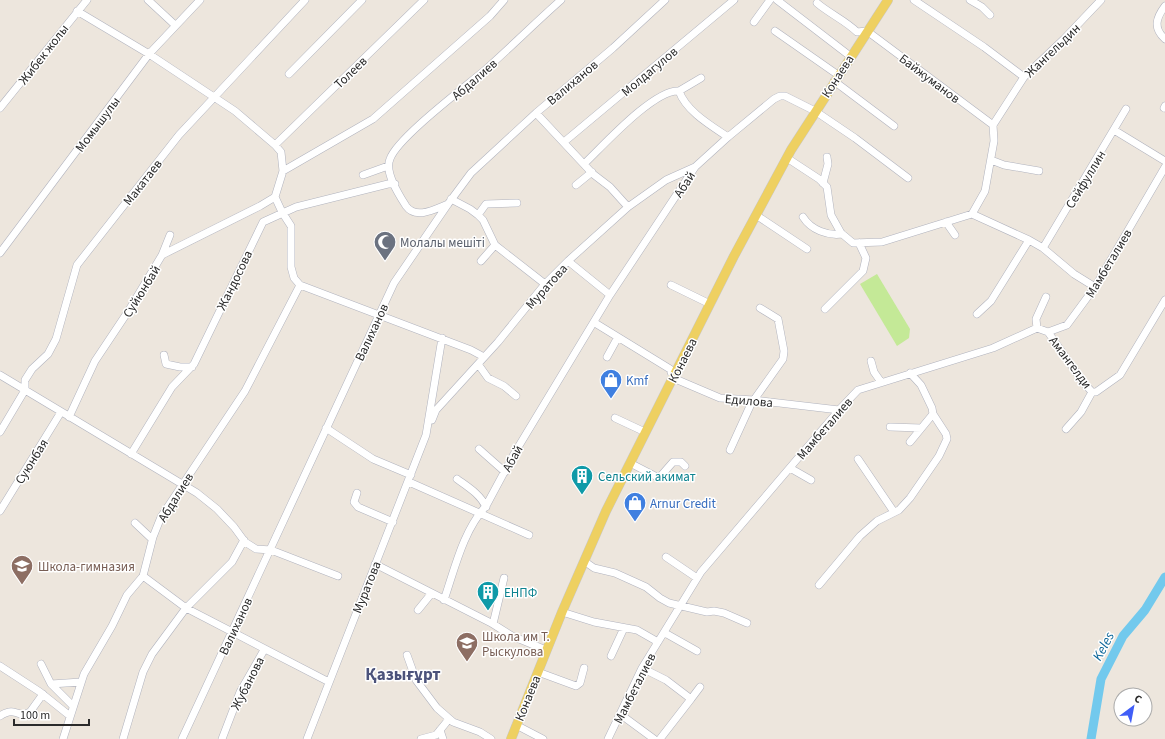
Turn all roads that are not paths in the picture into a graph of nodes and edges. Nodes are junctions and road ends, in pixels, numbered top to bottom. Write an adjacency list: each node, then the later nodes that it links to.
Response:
1 (87, 0): 19 (street, Жибек жолы)
2 (148, 0): 22 (street)
3 (200, 0): 22 (street, Момышулы)
4 (305, 0): 33 (street, Макатаев)
5 (362, 0): 28 (street)
6 (424, 0): 43 (street, Толеев)
7 (504, 0): 53 (street)
8 (561, 0): 48 (street, Абдалиев)
9 (665, 0): 37 (street, Валиханов)
10 (734, 0): 42 (street, Молдагулов)
11 (770, 0): 21 (street)
12 (777, 0): 27 (street)
13 (888, 0): 24 (main road, Конаева)
14 (914, 0): 29 (street)
15 (970, 0): 20 (street)
16 (1102, 0): 29 (street, Жангельдин)
17 (817, 3): 24 (street, Байжуманов)
18 (1165, 6): 25 (street)
19 (77, 11): 26 (street); 34 (street, Жибек жолы)
20 (990, 15)
21 (754, 22)
22 (175, 25): 26 (street, Момышулы)
23 (775, 31): 31 (street)
24 (867, 31): 27 (main road, Конаева); 38 (street, Байжуманов)
25 (1165, 39)
26 (148, 54): 33 (street); 78 (street, Момышулы)
27 (850, 56): 31 (main road, Конаева)
28 (289, 74)
29 (1024, 77): 38 (street, Жангельдин)
30 (701, 78): 32 (street)
31 (836, 78): 36 (main road, Конаева); 39 (street)
32 (679, 91): 41 (street); 49 (street)
33 (214, 97): 43 (street); 111 (street, Макатаев)
34 (0, 108)
35 (1126, 109): 40 (street, Сейфуллин)
36 (815, 111): 41 (street); 45 (main road, Конаева); 56 (street)
37 (536, 112): 42 (street); 61 (street, Валиханов)
38 (993, 125): 46 (street)
39 (894, 126)
40 (1114, 130): 47 (street); 76 (street, Сейфуллин)
41 (728, 137): 50 (street)
42 (564, 142): 49 (street)
43 (275, 144): 53 (street)
44 (827, 157): 57 (street)
45 (787, 158): 57 (street); 67 (main road, Конаева)
46 (991, 160): 51 (street); 65 (street)
47 (1165, 161)
48 (389, 162): 55 (street); 58 (street)
49 (584, 164): 54 (street)
50 (695, 167): 63 (street, Муратова); 86 (street, Абай)
51 (1039, 170)
52 (1163, 170): 85 (street, Мамбеталиев)
53 (283, 171): 60 (street)
54 (592, 172): 59 (street); 63 (street)
55 (363, 175)
56 (908, 178)
57 (823, 183): 70 (street)
58 (395, 184): 61 (street); 64 (street, Жандосова)
59 (576, 185)
60 (275, 197): 64 (street); 79 (street, Суйюнбай)
61 (449, 201): 66 (street); 93 (street, Валиханов)
62 (517, 202): 66 (street)
63 (628, 207): 81 (street, Муратова)
64 (282, 212): 84 (street); 106 (street, Жандосова)
65 (972, 214): 69 (street); 73 (street)
66 (478, 215): 75 (street)
67 (756, 215): 77 (street); 89 (main road, Конаева)
68 (803, 217): 70 (street)
69 (946, 222): 72 (street); 74 (street)
70 (842, 234): 74 (street)
71 (170, 235): 79 (street)
72 (955, 235)
73 (1029, 240): 76 (street); 92 (street)
74 (859, 243): 91 (street)
75 (495, 245): 80 (street); 82 (street)
76 (1043, 248): 85 (street)
77 (807, 249)
78 (0, 253)
79 (162, 255): 118 (street, Суйюнбай)
80 (481, 261)
81 (568, 261): 82 (street, Муратова); 86 (street)
82 (545, 284): 102 (street, Муратова)
83 (672, 284): 89 (street)
84 (300, 285): 93 (street); 139 (street, Абдалиев)
85 (1095, 287): 96 (street, Мамбеталиев)
86 (610, 295): 94 (street, Абай)
87 (1046, 297): 95 (street)
88 (1165, 300): 112 (street, Амангелди)
89 (710, 304): 109 (main road, Конаева)
90 (760, 308): 100 (street)
91 (825, 309)
92 (977, 314)
93 (380, 315): 98 (street); 121 (street, Валиханов)
94 (595, 323): 97 (street); 135 (street, Абай)
95 (1037, 328): 96 (street); 107 (street, Мамбеталиев)
96 (1048, 332): 112 (street, Амангелди)
97 (618, 337): 103 (street); 109 (street)
98 (442, 338): 102 (street); 126 (street, Муратова)
99 (774, 339): 100 (street)
100 (782, 343): 114 (street)
101 (164, 355): 106 (street)
102 (484, 357): 105 (street, Муратова)
103 (607, 357)
104 (871, 360): 110 (street)
105 (478, 364): 113 (street); 126 (street, Муратова)
106 (192, 367): 130 (street, Жандосова)
107 (910, 373): 110 (street, Мамбеталиев); 117 (street)
108 (0, 375): 111 (street)
109 (673, 378): 114 (street, Едилова); 125 (main road, Конаева)
110 (881, 382): 115 (street, Мамбеталиев)
111 (25, 390): 116 (street); 124 (street, Макатаев)
112 (1092, 392): 123 (street)
113 (516, 396)
114 (754, 400): 115 (street, Едилова); 129 (street)
115 (839, 410): 134 (street, Мамбеталиев)
116 (61, 412): 118 (street); 142 (street, Суюнбая)
117 (932, 414): 122 (street); 143 (street)
118 (69, 417): 130 (street)
119 (615, 418): 125 (street)
120 (890, 427): 122 (street)
121 (326, 428): 136 (street); 150 (street, Валиханов)
122 (921, 428): 127 (street)
123 (1066, 429)
124 (0, 432)
125 (645, 432): 132 (main road, Конаева)
126 (426, 435): 136 (street, Муратова)
127 (910, 442)
128 (478, 449): 135 (street)
129 (730, 450)
130 (131, 454): 139 (street)
131 (858, 459): 143 (street)
132 (630, 463): 133 (street); 152 (main road, Конаева)
133 (685, 466)
134 (790, 468): 138 (street); 157 (street, Мамбеталиев)
135 (505, 472): 141 (street, Абай)
136 (410, 479): 144 (street); 145 (street, Муратова)
137 (457, 479): 141 (street)
138 (811, 480)
139 (183, 485): 148 (street, Абдалиев); 149 (street)
140 (357, 493): 145 (street)
141 (486, 507): 144 (street, Абай)
142 (0, 510)
143 (894, 512): 158 (street)
144 (480, 513): 147 (street); 160 (street, Абай)
145 (392, 522): 153 (street, Муратова)
146 (135, 523): 148 (street)
147 (530, 536)
148 (152, 539): 154 (street, Абдалиев)
149 (244, 540): 150 (street); 162 (street)
150 (271, 550): 155 (street); 168 (street, Валиханов)
151 (666, 557): 157 (street)
152 (584, 561): 161 (street); 164 (main road, Конаева)
153 (375, 564): 159 (street); 182 (street, Муратова)
154 (143, 576): 162 (street); 181 (street, Абдалиев)
155 (338, 576)
156 (504, 578): 166 (street)
157 (697, 578): 161 (street, Мамбеталиев)
158 (819, 585)
159 (431, 594): 160 (street); 163 (street)
160 (444, 600): 166 (street)
161 (682, 605): 165 (street); 169 (street, Мамбеталиев)
162 (186, 608): 168 (street); 195 (street)
163 (418, 610)
164 (562, 612): 167 (street); 172 (main road, Конаева)
165 (747, 623)
166 (493, 624): 172 (street)
167 (624, 628): 170 (street); 175 (street)
168 (232, 632): 171 (street); 196 (street, Валиханов)
169 (665, 633): 170 (street, Мамбеталиев); 173 (street)
170 (658, 642): 179 (street, Мамбеталиев)
171 (264, 650): 182 (street); 197 (street, Жубанова)
172 (546, 650): 180 (main road, Конаева)
173 (696, 651)
174 (407, 655): 191 (street)
175 (611, 656)
176 (41, 664): 183 (street)
177 (0, 666): 185 (street)
178 (584, 668): 180 (street)
179 (642, 668): 186 (street); 188 (street, Мамбеталиев)
180 (538, 672): 192 (main road, Конаева)
181 (81, 682): 183 (street); 187 (street, Абдалиев)
182 (329, 682): 198 (street, Муратова)
183 (51, 684): 187 (street)
184 (700, 687): 186 (street)
185 (43, 694): 189 (street); 190 (street)
186 (691, 699): 206 (street)
187 (73, 706): 190 (street, Абдалиев)
188 (620, 714): 204 (street, Мамбеталиев); 205 (street)
189 (0, 716)
190 (70, 716): 194 (street, Абдалиев)
191 (449, 719): 193 (street); 201 (street)
192 (516, 725): 202 (main road, Конаева); 203 (street)
193 (440, 730): 199 (street); 200 (street)
194 (63, 739)
195 (123, 739)
196 (182, 739)
197 (222, 739)
198 (307, 739)
199 (421, 739)
200 (443, 739)
201 (491, 739)
202 (511, 739)
203 (543, 739)
204 (608, 739)
205 (654, 739)
206 (660, 739)

